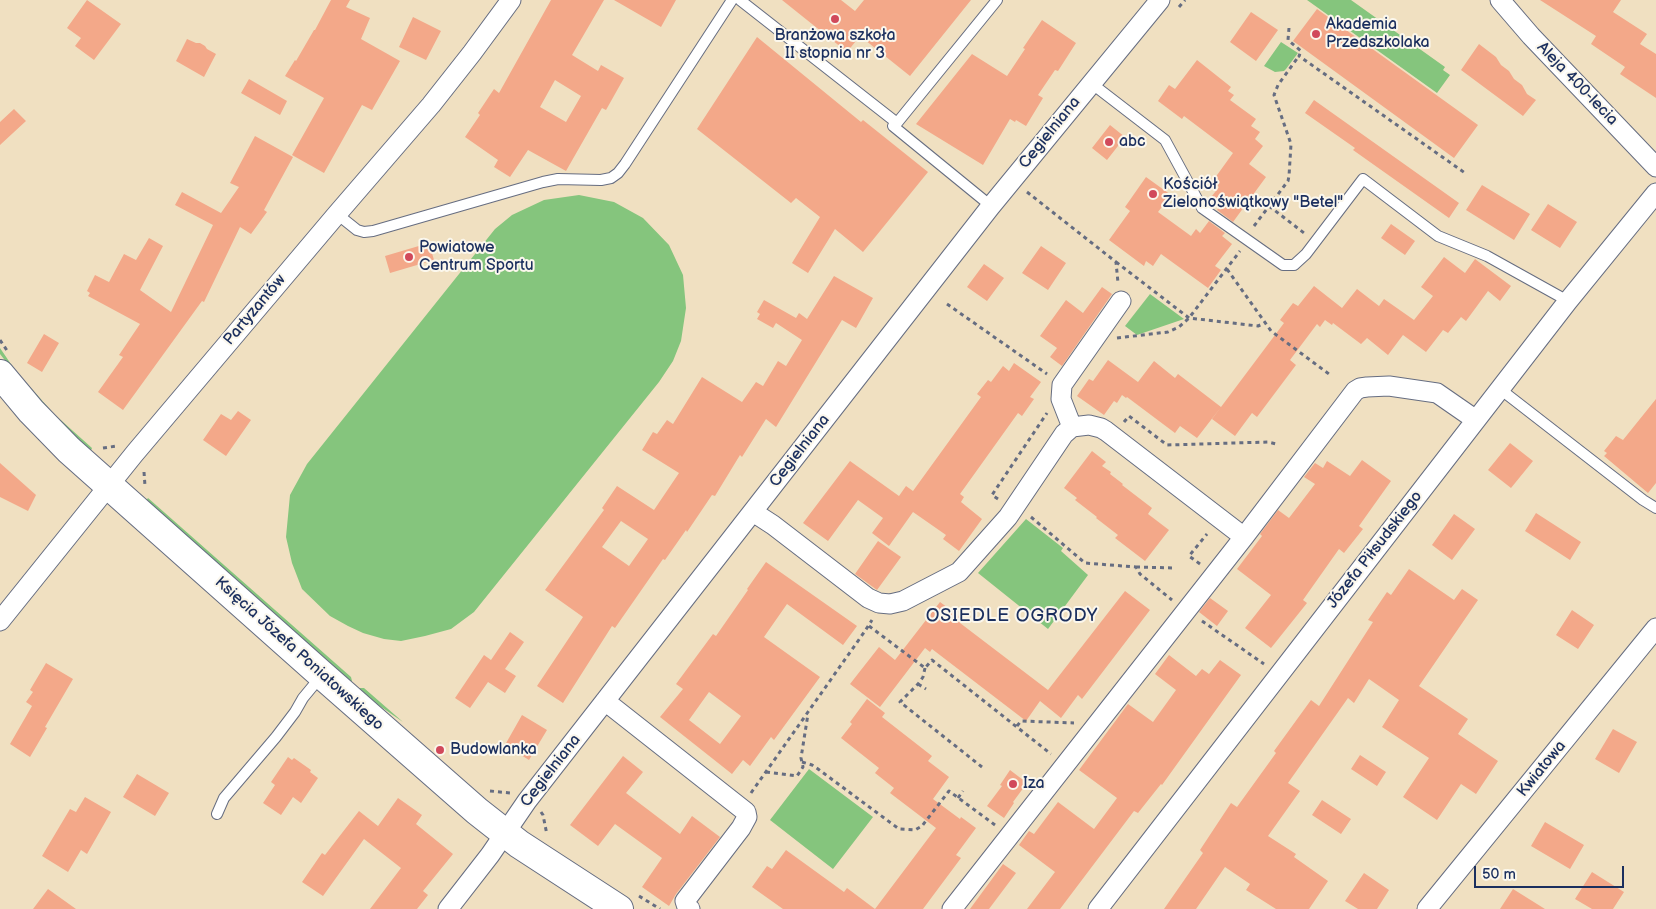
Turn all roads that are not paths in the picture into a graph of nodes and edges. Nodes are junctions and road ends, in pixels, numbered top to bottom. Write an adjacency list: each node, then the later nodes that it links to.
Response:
1 (511, 0): 12 (street, Partyzantów)
2 (732, 0): 12 (lane)
3 (740, 0): 8 (lane)
4 (997, 0): 8 (lane)
5 (1160, 0): 7 (street, Cegielniana)
6 (1500, 0): 9 (street, Aleja 400-lecia)
7 (1091, 83): 11 (street, Cegielniana); 14 (lane)
8 (897, 123): 11 (lane)
9 (1656, 167)
10 (1656, 193): 14 (street, Józefa Piłsudskiego)
11 (991, 206): 21 (street, Cegielniana)
12 (336, 214): 19 (street, Partyzantów)
13 (1121, 301): 18 (street)
14 (1568, 302): 16 (street, Józefa Piłsudskiego)
15 (0, 374): 19 (street, Księcia Józefa Poniatowskiego)
16 (1500, 389): 17 (street, Józefa Piłsudskiego); 20 (lane)
17 (1476, 420): 22 (street); 33 (street, Józefa Piłsudskiego)
18 (1072, 428): 21 (street); 22 (street)
19 (108, 485): 23 (street, Partyzantów); 25 (street, Księcia Józefa Poniatowskiego)
20 (1656, 508)
21 (753, 512): 26 (street, Cegielniana)
22 (1244, 537): 32 (street)
23 (0, 621)
24 (1656, 628): 34 (street, Kwiatowa)
25 (322, 675): 27 (lane); 28 (street, Księcia Józefa Poniatowskiego)
26 (606, 701): 28 (street, Cegielniana); 31 (street)
27 (217, 814)
28 (505, 833): 29 (street, Cegielniana); 30 (street, Księcia Józefa Poniatowskiego)
29 (448, 909)
30 (619, 909)
31 (690, 909)
32 (952, 909)
33 (1098, 909)
34 (1427, 909)

